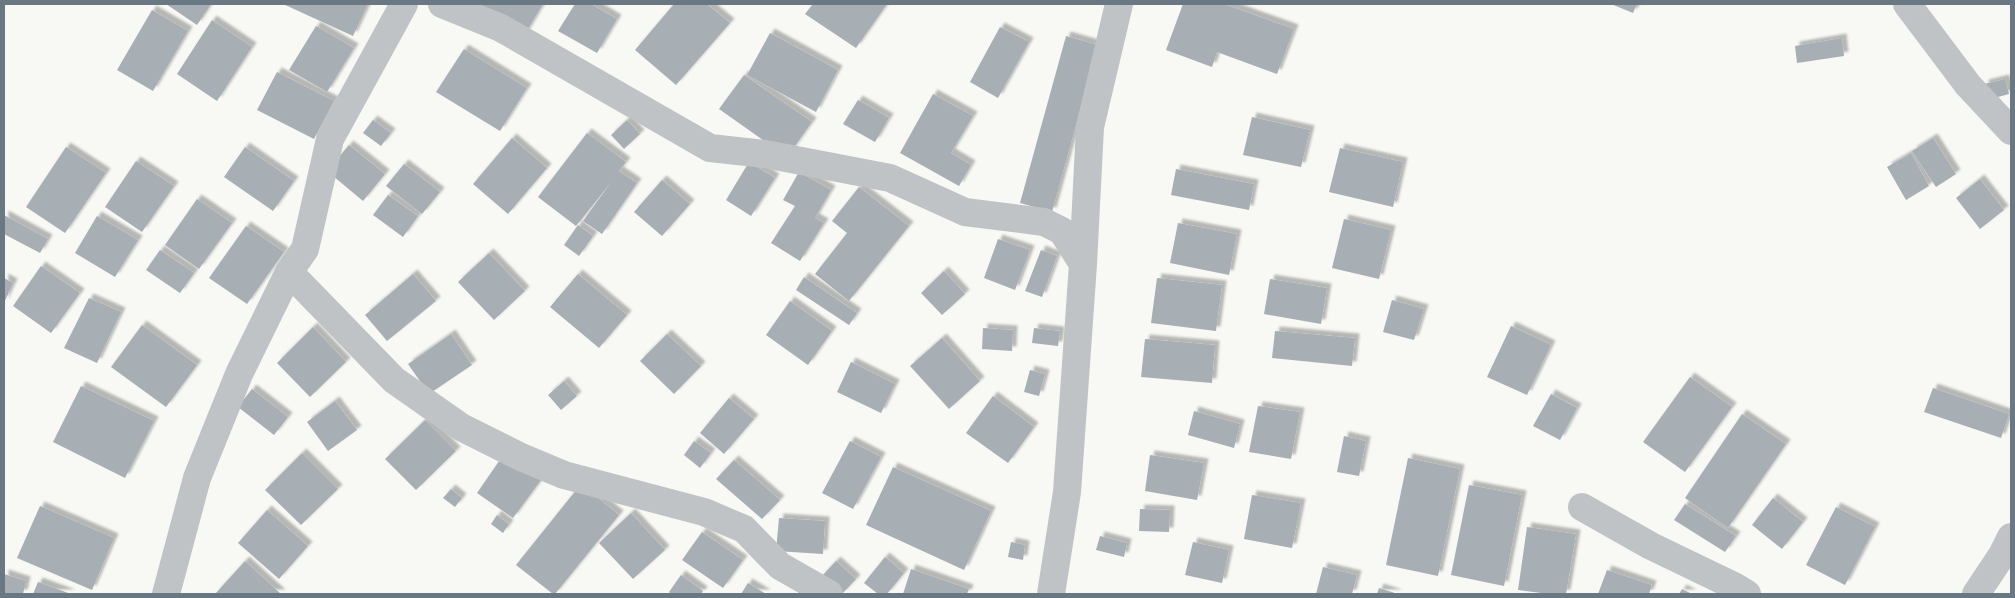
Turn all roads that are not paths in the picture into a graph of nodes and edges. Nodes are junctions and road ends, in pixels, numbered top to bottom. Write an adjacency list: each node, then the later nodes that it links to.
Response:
1 (404, 4): 7 (street)
2 (442, 4): 6 (street)
3 (1119, 4): 6 (street)
4 (1907, 4): 5 (street)
5 (2011, 132)
6 (1083, 264): 12 (street)
7 (289, 272): 10 (street); 11 (street)
8 (1582, 507): 13 (street)
9 (2011, 537): 14 (street)
10 (166, 594)
11 (829, 594)
12 (1051, 594)
13 (1747, 594)
14 (1976, 594)

